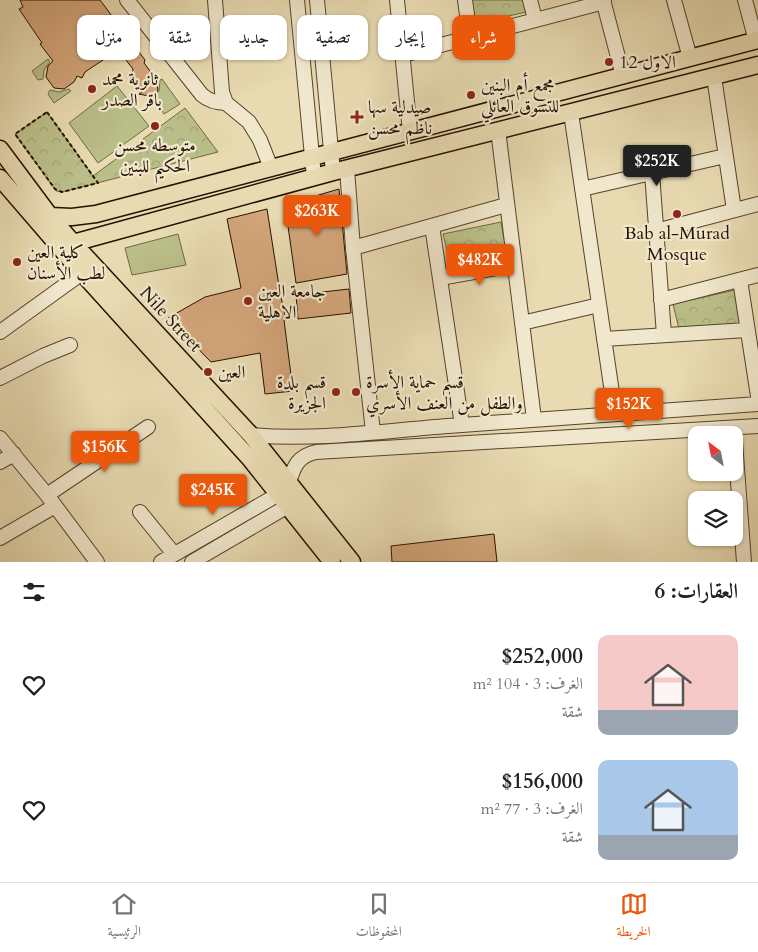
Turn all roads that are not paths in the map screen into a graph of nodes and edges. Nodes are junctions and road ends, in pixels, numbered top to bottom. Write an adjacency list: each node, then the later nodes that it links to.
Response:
1 (127, 0): 21 (street)
2 (215, 0): 21 (street)
3 (297, 0): 28 (street)
4 (317, 0): 26 (street)
5 (398, 0): 11 (street)
6 (465, 0): 12 (street)
7 (530, 0): 13 (street)
8 (674, 0): 16 (street)
9 (745, 0): 15 (street)
10 (603, 1): 13 (street); 19 (street)
11 (399, 15)
12 (467, 15)
13 (535, 19): 14 (street)
14 (515, 24)
15 (757, 41): 16 (main road)
16 (690, 58): 19 (main road)
17 (403, 60): 24 (street)
18 (758, 65): 20 (main road)
19 (623, 76): 24 (main road)
20 (714, 77): 22 (main road); 27 (street)
21 (226, 103): 29 (street)
22 (571, 113): 23 (main road); 34 (street)
23 (498, 130): 30 (main road); 36 (street)
24 (410, 132): 26 (main road)
25 (0, 149): 38 (main road, Nile Street)
26 (332, 152): 28 (main road); 30 (street)
27 (725, 156): 31 (street); 37 (street)
28 (312, 157): 29 (main road); 32 (street)
29 (271, 168): 38 (main road)
30 (340, 170): 32 (main road); 42 (street)
31 (652, 173): 34 (street); 40 (street)
32 (314, 177): 41 (main road)
33 (0, 178): 44 (main road, Nile Street)
34 (582, 190): 49 (street)
35 (758, 204): 37 (street)
36 (506, 206): 39 (street); 43 (street)
37 (734, 210): 40 (street)
38 (50, 216): 41 (main road, Nile Street)
39 (432, 226): 42 (street); 46 (street)
40 (656, 231): 48 (street)
41 (73, 243): 70 (main road, Nile Street)
42 (353, 248): 67 (street)
43 (514, 265): 46 (street); 50 (street)
44 (82, 273): 51 (street); 75 (main road, Nile Street)
45 (758, 275): 47 (street)
46 (440, 278): 62 (street)
47 (740, 280): 48 (street); 52 (street)
48 (661, 300): 53 (street)
49 (599, 305): 50 (street); 54 (street)
50 (522, 322): 61 (street)
51 (1, 330)
52 (748, 330): 53 (street); 57 (street)
53 (664, 335): 54 (street)
54 (604, 339): 60 (street)
55 (70, 345): 56 (street)
56 (0, 378)
57 (758, 396)
58 (758, 404): 59 (street)
59 (645, 412): 60 (street); 68 (street)
60 (621, 413): 61 (street); 69 (street)
61 (534, 420): 62 (street)
62 (462, 425): 67 (street)
63 (758, 426): 65 (street)
64 (148, 427): 76 (street)
65 (743, 427)
66 (688, 431): 68 (street)
67 (373, 432): 70 (street)
68 (648, 433): 69 (street)
69 (625, 434): 75 (street)
70 (252, 435): 75 (main road, Nile Street)
71 (0, 438): 72 (street)
72 (14, 454): 73 (street); 76 (street)
73 (0, 462)
74 (738, 481): 87 (street)
75 (285, 494): 77 (street); 79 (street); 85 (main road, Nile Street); 86 (main road, Nile Street)
76 (51, 500): 80 (street); 82 (street)
77 (265, 503): 79 (street); 81 (street)
78 (140, 512): 81 (street)
79 (272, 516): 84 (street)
80 (0, 538)
81 (174, 554): 83 (street)
82 (97, 562)
83 (161, 562)
84 (192, 562)
85 (332, 562)
86 (352, 562)
87 (744, 562)

